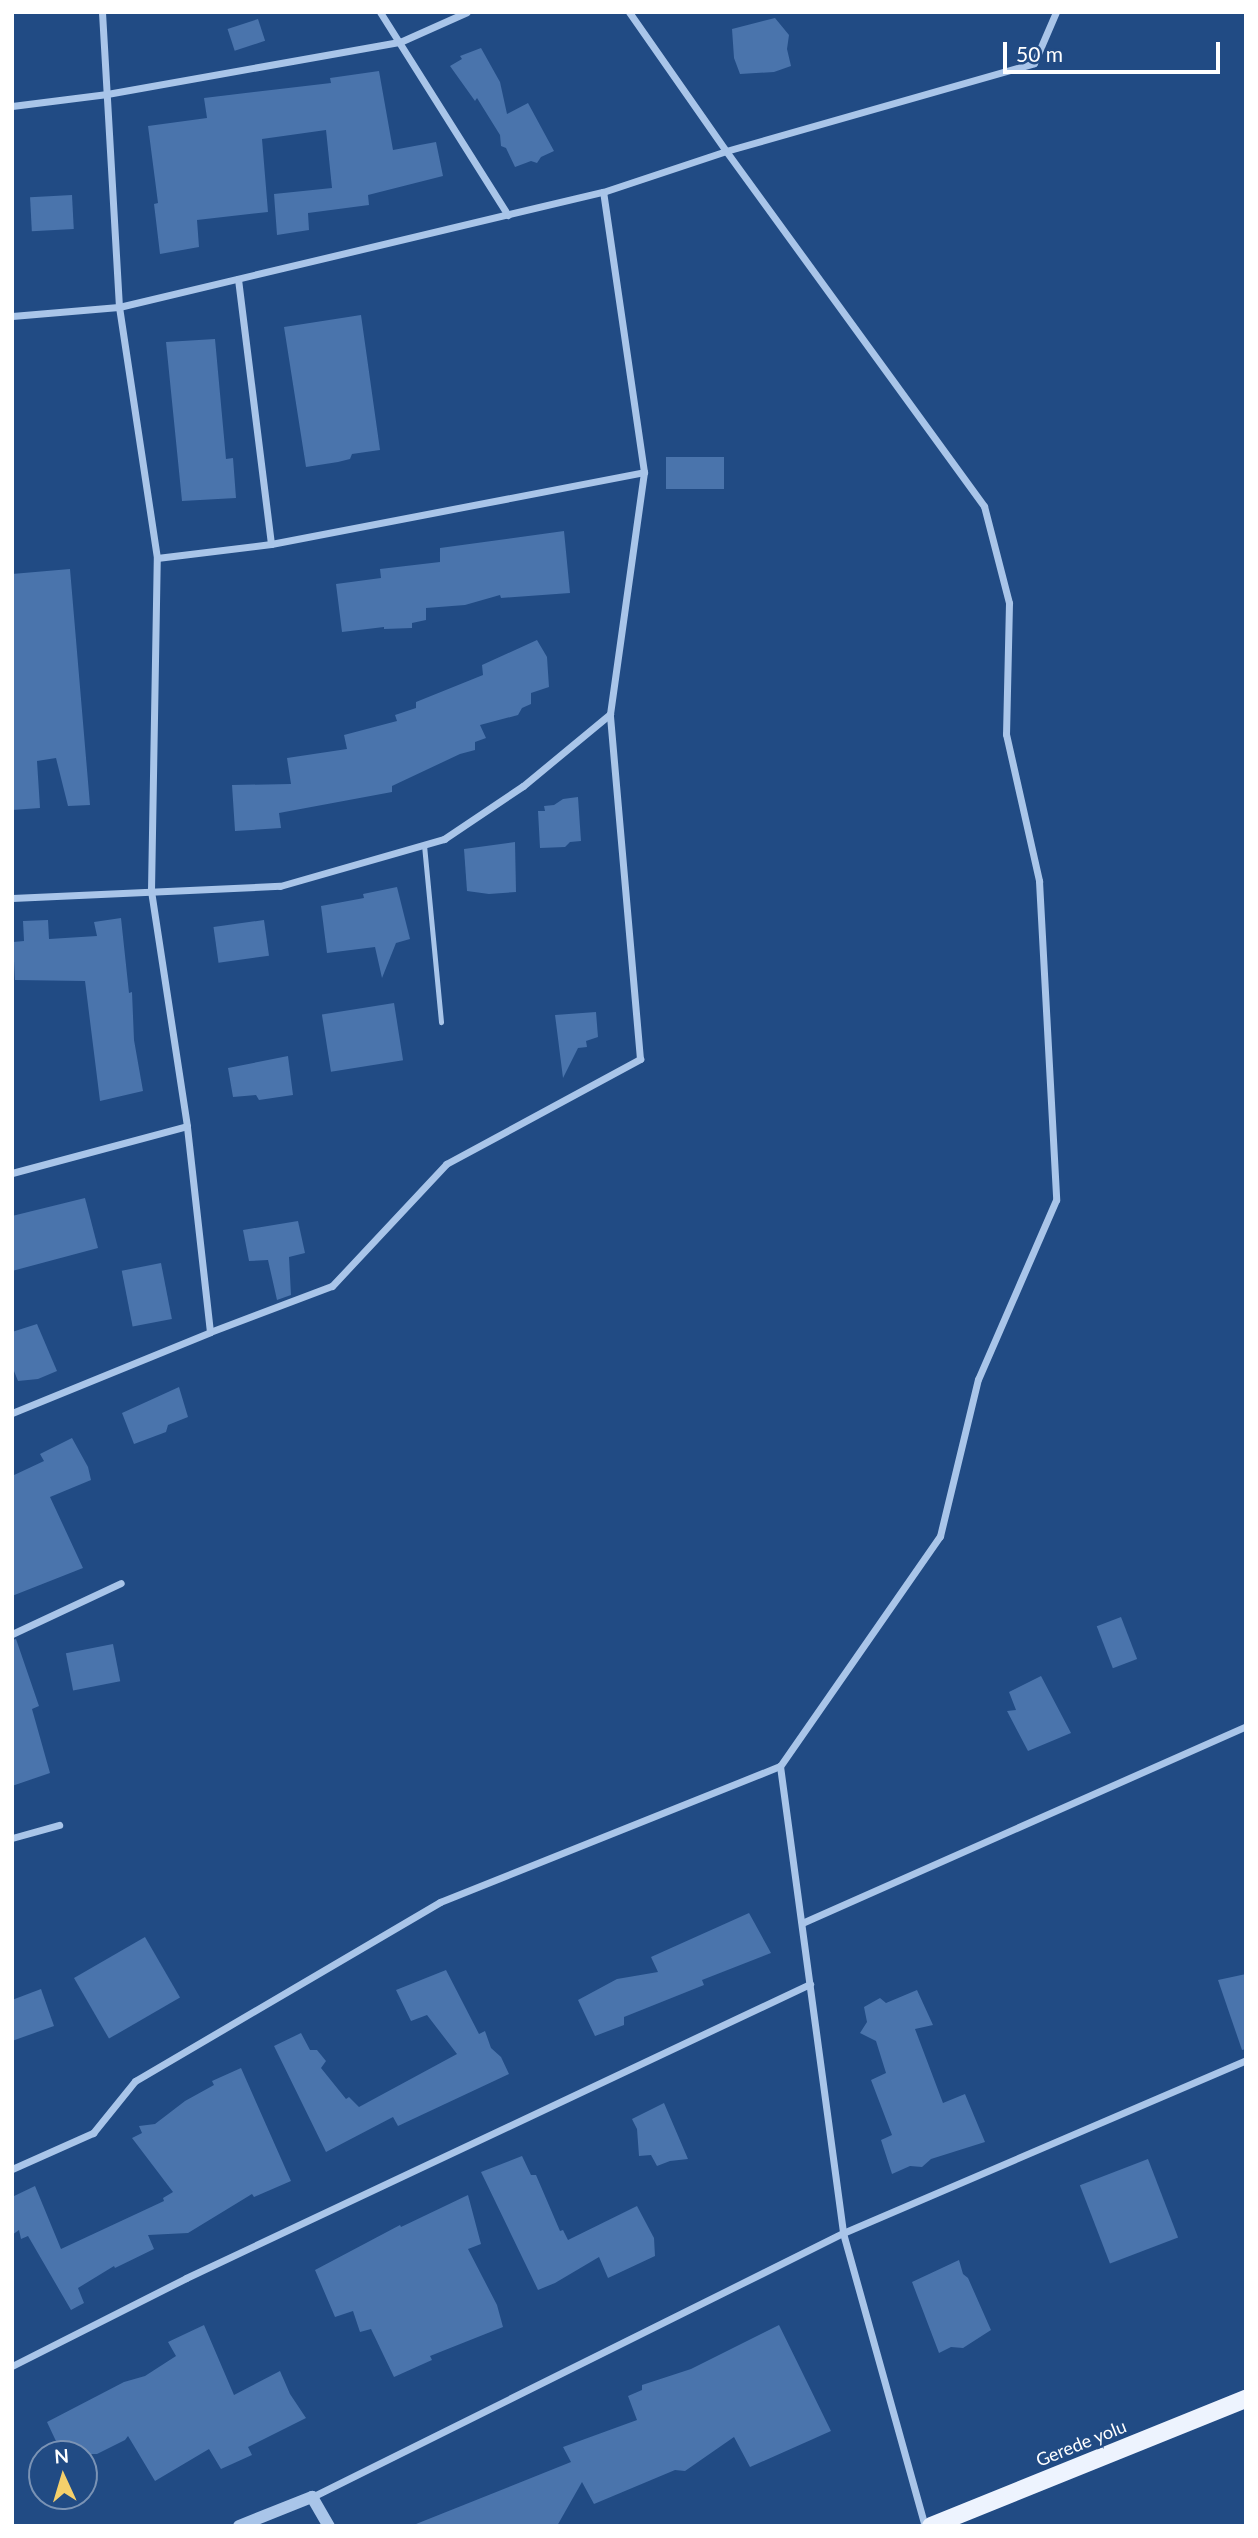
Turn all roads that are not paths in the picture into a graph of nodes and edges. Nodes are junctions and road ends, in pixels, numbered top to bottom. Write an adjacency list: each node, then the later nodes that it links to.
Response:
1 (102, 12): 7 (street)
2 (380, 12): 6 (street)
3 (467, 12): 6 (street)
4 (629, 12): 9 (street)
5 (1056, 12): 9 (street)
6 (400, 43): 7 (street); 11 (street)
7 (107, 94): 8 (street); 13 (street)
8 (12, 106)
9 (726, 151): 10 (street); 30 (street)
10 (603, 192): 11 (street); 15 (street)
11 (508, 215): 12 (street)
12 (238, 279): 13 (street); 16 (street)
13 (119, 307): 14 (street); 17 (street)
14 (12, 316)
15 (644, 472): 16 (street); 18 (street)
16 (271, 544): 17 (street)
17 (157, 558): 20 (street)
18 (610, 714): 19 (street); 25 (street)
19 (424, 845): 20 (street); 22 (lane)
20 (152, 890): 21 (street); 23 (street)
21 (12, 898)
22 (441, 1022)
23 (187, 1126): 24 (street); 25 (street)
24 (12, 1172)
25 (210, 1332): 26 (street)
26 (12, 1413)
27 (121, 1583): 28 (street)
28 (12, 1634)
29 (1246, 1726): 33 (street)
30 (780, 1766): 33 (street); 36 (street)
31 (59, 1825): 32 (street)
32 (12, 1838)
33 (802, 1923): 34 (street)
34 (810, 1984): 37 (street); 38 (street)
35 (1246, 2060): 37 (street)
36 (12, 2169)
37 (843, 2233): 40 (street); 43 (street)
38 (12, 2366)
39 (1246, 2399): 44 (main road, Gerede yolu)
40 (312, 2497): 41 (street); 42 (street)
41 (239, 2526)
42 (329, 2526)
43 (925, 2526)
44 (931, 2526)

